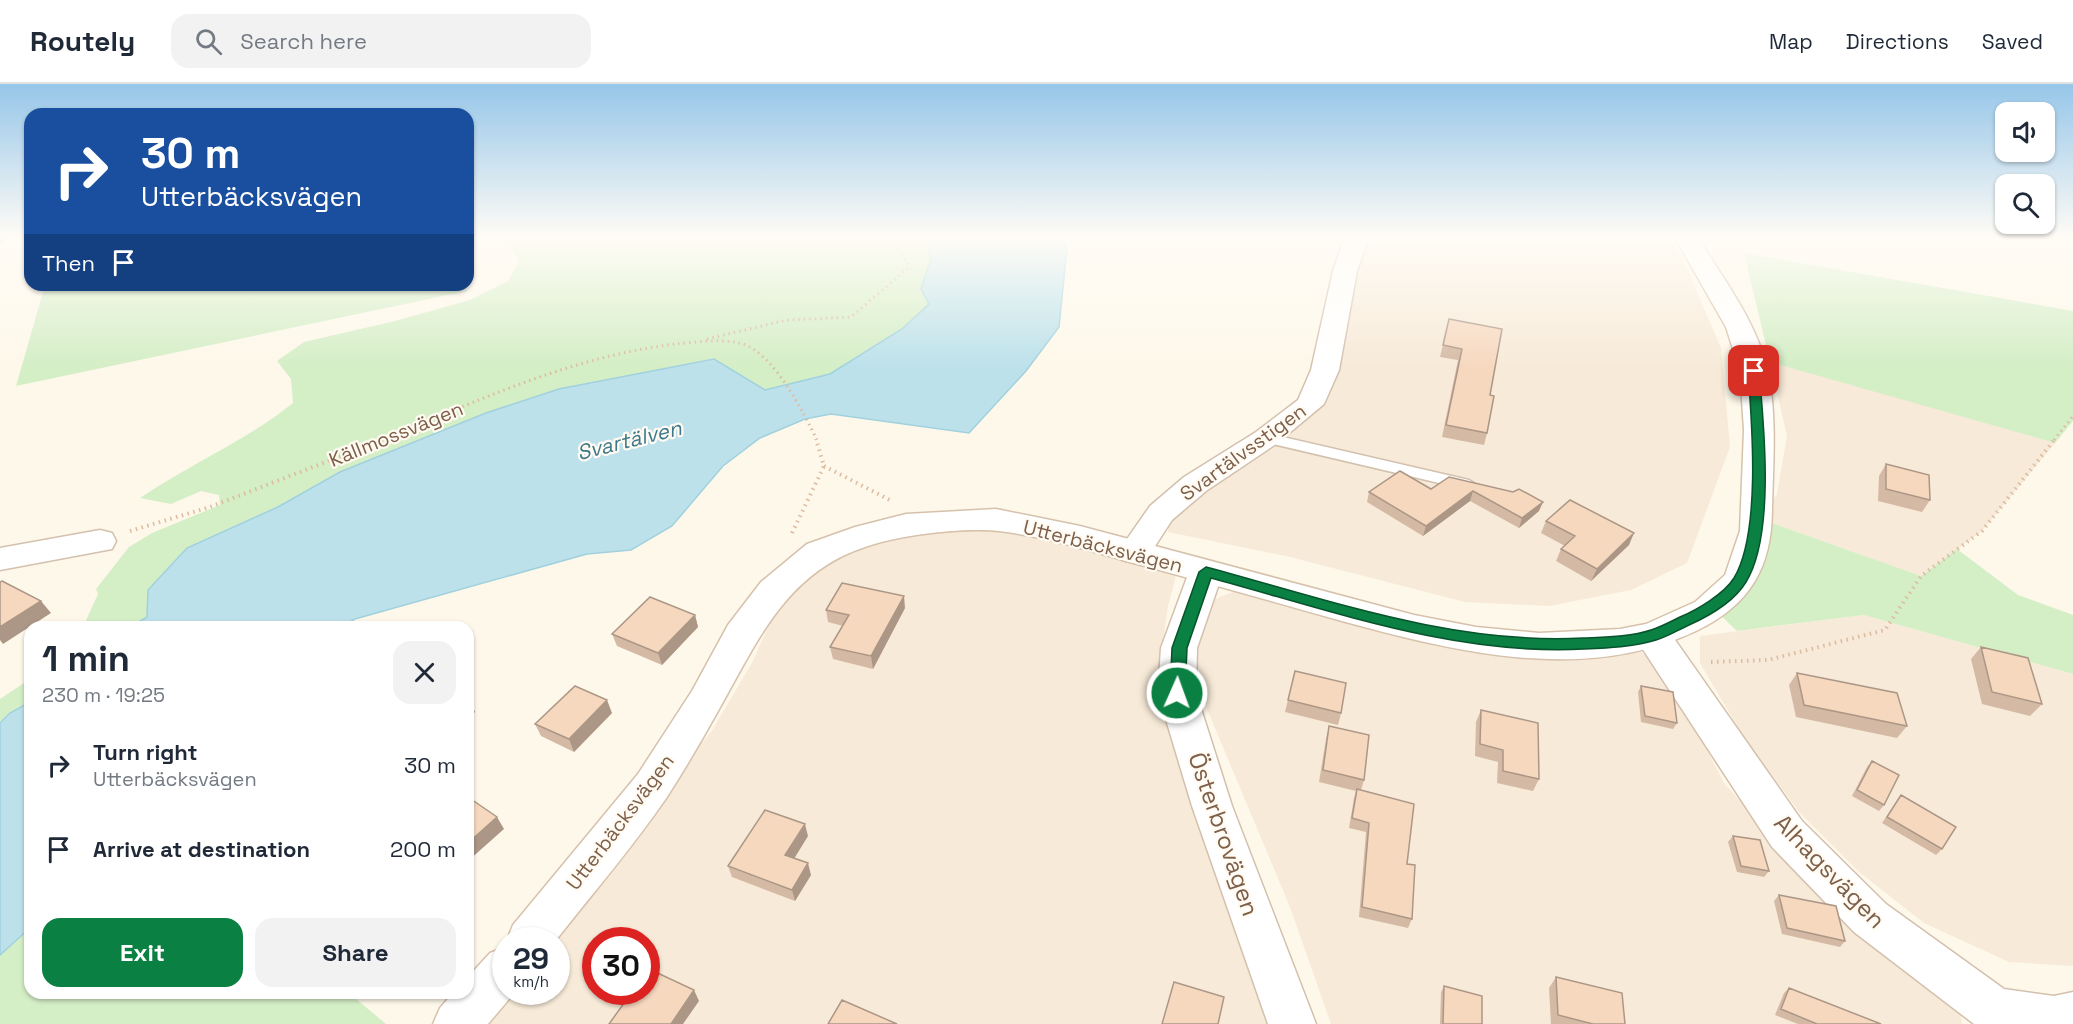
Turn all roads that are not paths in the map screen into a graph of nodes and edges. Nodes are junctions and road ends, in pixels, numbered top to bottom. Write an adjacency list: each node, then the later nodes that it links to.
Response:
1 (1343, 280): 3 (street, Svartälvsstigen)
2 (1709, 280): 9 (street, Utterbäcksvägen)
3 (1266, 438): 4 (lane); 6 (street, Svartälvsstigen)
4 (1487, 489)
5 (100, 541): 7 (street)
6 (1134, 552): 8 (street, Utterbäcksvägen); 10 (street, Utterbäcksvägen)
7 (0, 559)
8 (1206, 572): 9 (street, Utterbäcksvägen); 15 (street, Österbrovägen)
9 (1662, 650): 13 (street, Alhagsvägen)
10 (539, 927)
11 (492, 984): 14 (street)
12 (2073, 1015): 13 (street, Alhagsvägen)
13 (1996, 1017)
14 (457, 1024)
15 (1292, 1024)

